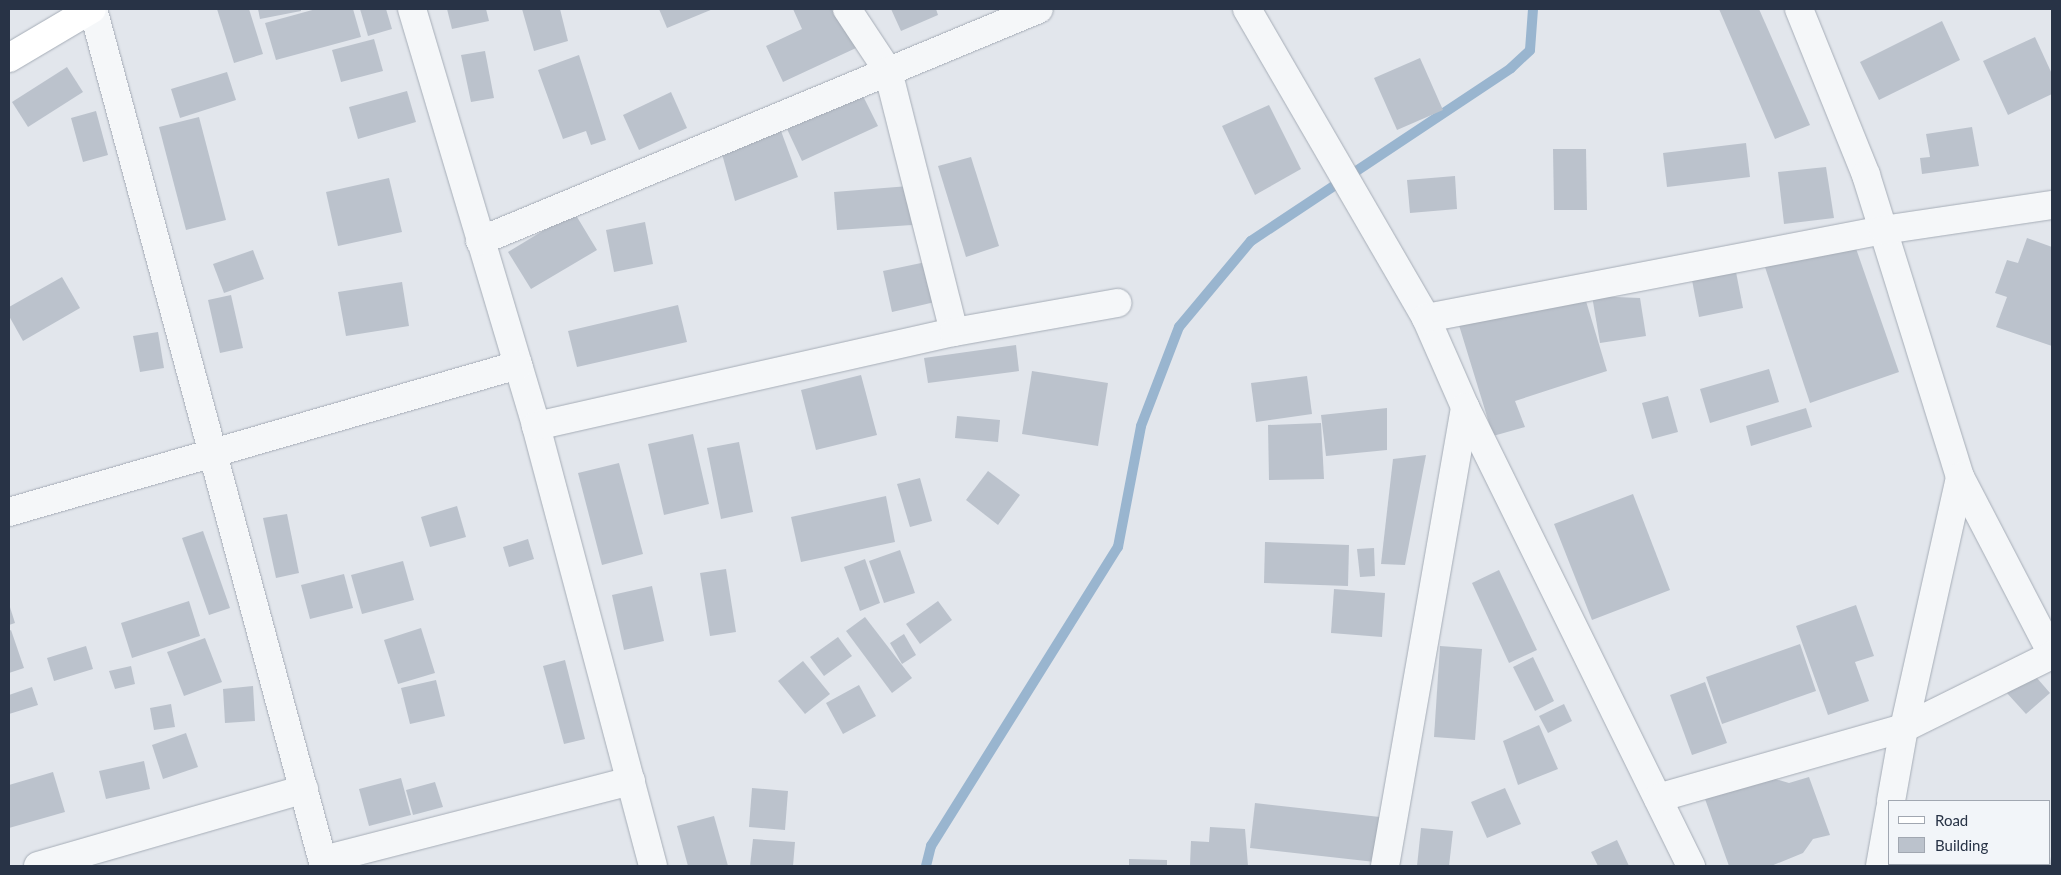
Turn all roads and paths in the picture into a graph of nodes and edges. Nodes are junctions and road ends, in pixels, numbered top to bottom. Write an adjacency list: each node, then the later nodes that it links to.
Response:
1 (92, 9): 7 (main road); 18 (street)
2 (412, 9): 11 (street)
3 (847, 9): 8 (street)
4 (1039, 9): 8 (street)
5 (1247, 9): 13 (street)
6 (1799, 9): 10 (street)
7 (9, 58)
8 (888, 71): 11 (street); 14 (street)
9 (2052, 205): 10 (street)
10 (1883, 230): 13 (street); 19 (street)
11 (480, 241): 15 (street)
12 (1117, 303): 14 (street)
13 (1426, 318): 16 (street)
14 (954, 332): 17 (street)
15 (518, 365): 17 (street); 18 (street)
16 (1465, 407): 25 (street); 31 (street)
17 (536, 426): 23 (street)
18 (213, 452): 20 (street); 24 (street)
19 (1960, 477): 21 (street); 22 (street)
20 (9, 512)
21 (2052, 654): 22 (street)
22 (1904, 728): 25 (street); 26 (street)
23 (631, 782): 28 (street); 30 (street)
24 (304, 789): 28 (street); 29 (street)
25 (1658, 798): 32 (street)
26 (1891, 800)
27 (1888, 820): 33 (street)
28 (323, 863)
29 (38, 866)
30 (653, 866)
31 (1385, 866)
32 (1691, 866)
33 (1880, 866)

